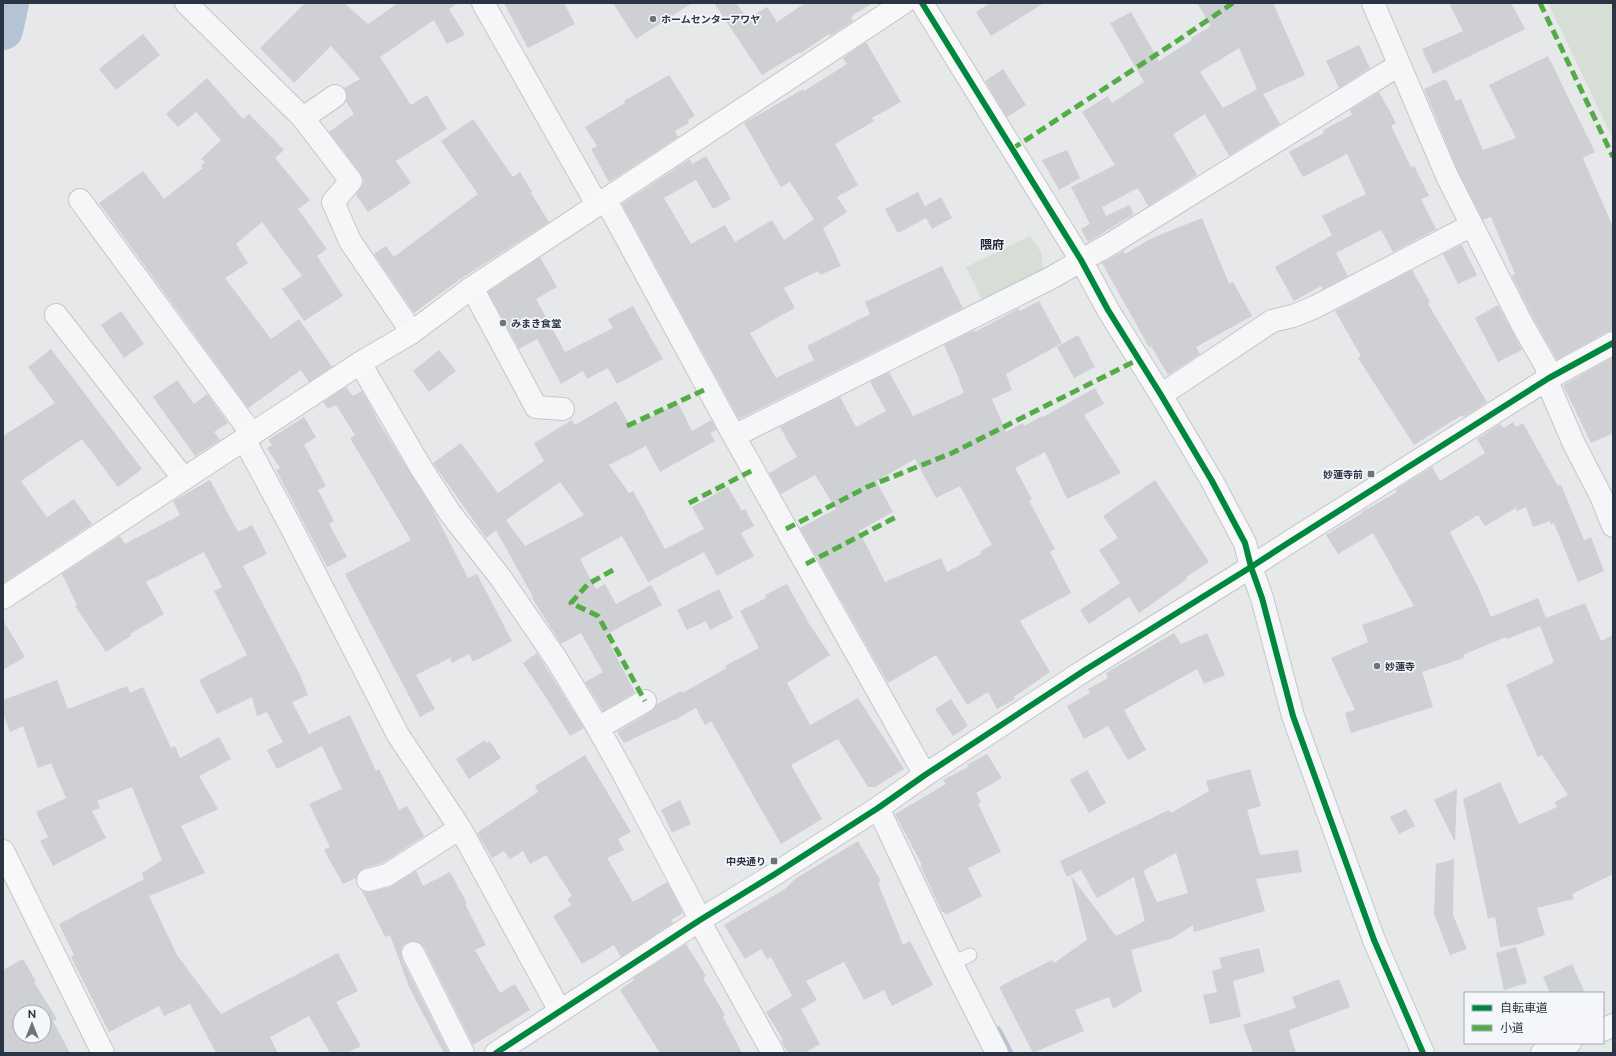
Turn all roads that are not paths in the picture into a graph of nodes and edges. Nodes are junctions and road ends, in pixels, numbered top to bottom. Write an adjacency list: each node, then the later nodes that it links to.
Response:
1 (186, 3): 8 (street)
2 (483, 3): 10 (street)
3 (903, 3): 10 (street)
4 (922, 3): 12 (street)
5 (1373, 3): 6 (street)
6 (1399, 65): 11 (street); 12 (street)
7 (336, 96): 8 (street)
8 (303, 118): 15 (street)
9 (80, 200): 22 (street)
10 (601, 203): 13 (street); 21 (street)
11 (1472, 225): 18 (street); 19 (street)
12 (1080, 260): 19 (street); 21 (street)
13 (470, 289): 15 (street); 20 (street)
14 (56, 315): 23 (street)
15 (411, 333): 17 (street)
16 (1613, 343): 18 (street)
17 (360, 363): 22 (street); 28 (street)
18 (1549, 378): 24 (street); 25 (street)
19 (1161, 395): 25 (street)
20 (563, 409)
21 (734, 436): 29 (street)
22 (248, 437): 23 (street); 31 (street)
23 (184, 479): 26 (street)
24 (1613, 526)
25 (1251, 568): 29 (street); 45 (street)
26 (3, 598)
27 (646, 701): 28 (street)
28 (596, 725): 34 (street)
29 (925, 775): 30 (street)
30 (878, 808): 34 (street); 44 (street)
31 (460, 828): 33 (street); 36 (street)
32 (3, 851): 40 (street)
33 (368, 880)
34 (700, 920): 36 (street); 43 (street)
35 (413, 953): 41 (street)
36 (560, 1011): 42 (street)
37 (1613, 1025): 38 (street)
38 (1604, 1030)
39 (1567, 1044): 46 (street)
40 (103, 1053)
41 (463, 1053)
42 (496, 1053)
43 (773, 1053)
44 (997, 1053)
45 (1423, 1053)
46 (1542, 1053)

